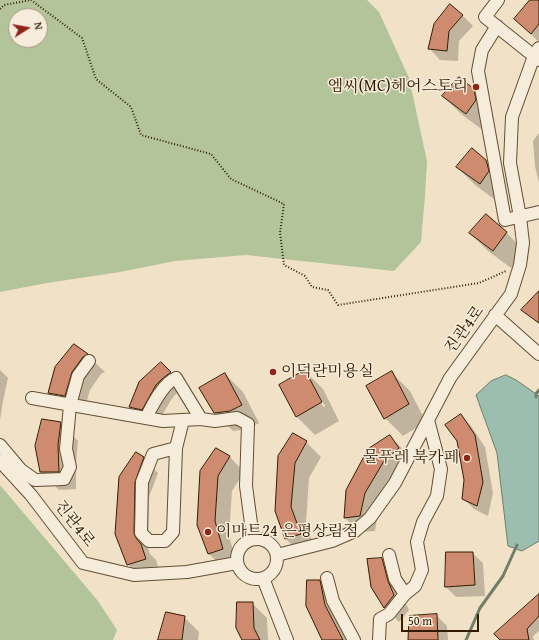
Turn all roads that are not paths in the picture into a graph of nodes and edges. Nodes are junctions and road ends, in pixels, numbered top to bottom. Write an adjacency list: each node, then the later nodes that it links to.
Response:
1 (498, 0): 2 (street)
2 (497, 26): 3 (street); 5 (street)
3 (537, 55): 5 (street, 진관4로)
4 (539, 212): 5 (street)
5 (520, 217): 6 (street, 진관4로)
6 (495, 315): 7 (street); 14 (street, 진관4로)
7 (539, 354)
8 (89, 361): 10 (street)
9 (32, 398): 10 (street)
10 (70, 404): 11 (street); 15 (street)
11 (146, 418): 12 (street); 13 (street)
12 (201, 419): 13 (street); 18 (street)
13 (183, 420): 16 (street)
14 (428, 420): 19 (street, 진관4로); 24 (street)
15 (0, 445)
16 (176, 448): 16 (street)
17 (0, 460): 21 (street, 진관4로)
18 (253, 538): 19 (street); 21 (street)
19 (277, 555): 22 (street)
20 (389, 555): 24 (street)
21 (237, 563): 22 (street)
22 (263, 578): 25 (street)
23 (327, 578): 26 (street)
24 (405, 594): 27 (street)
25 (287, 640)
26 (354, 640)
27 (379, 640)

